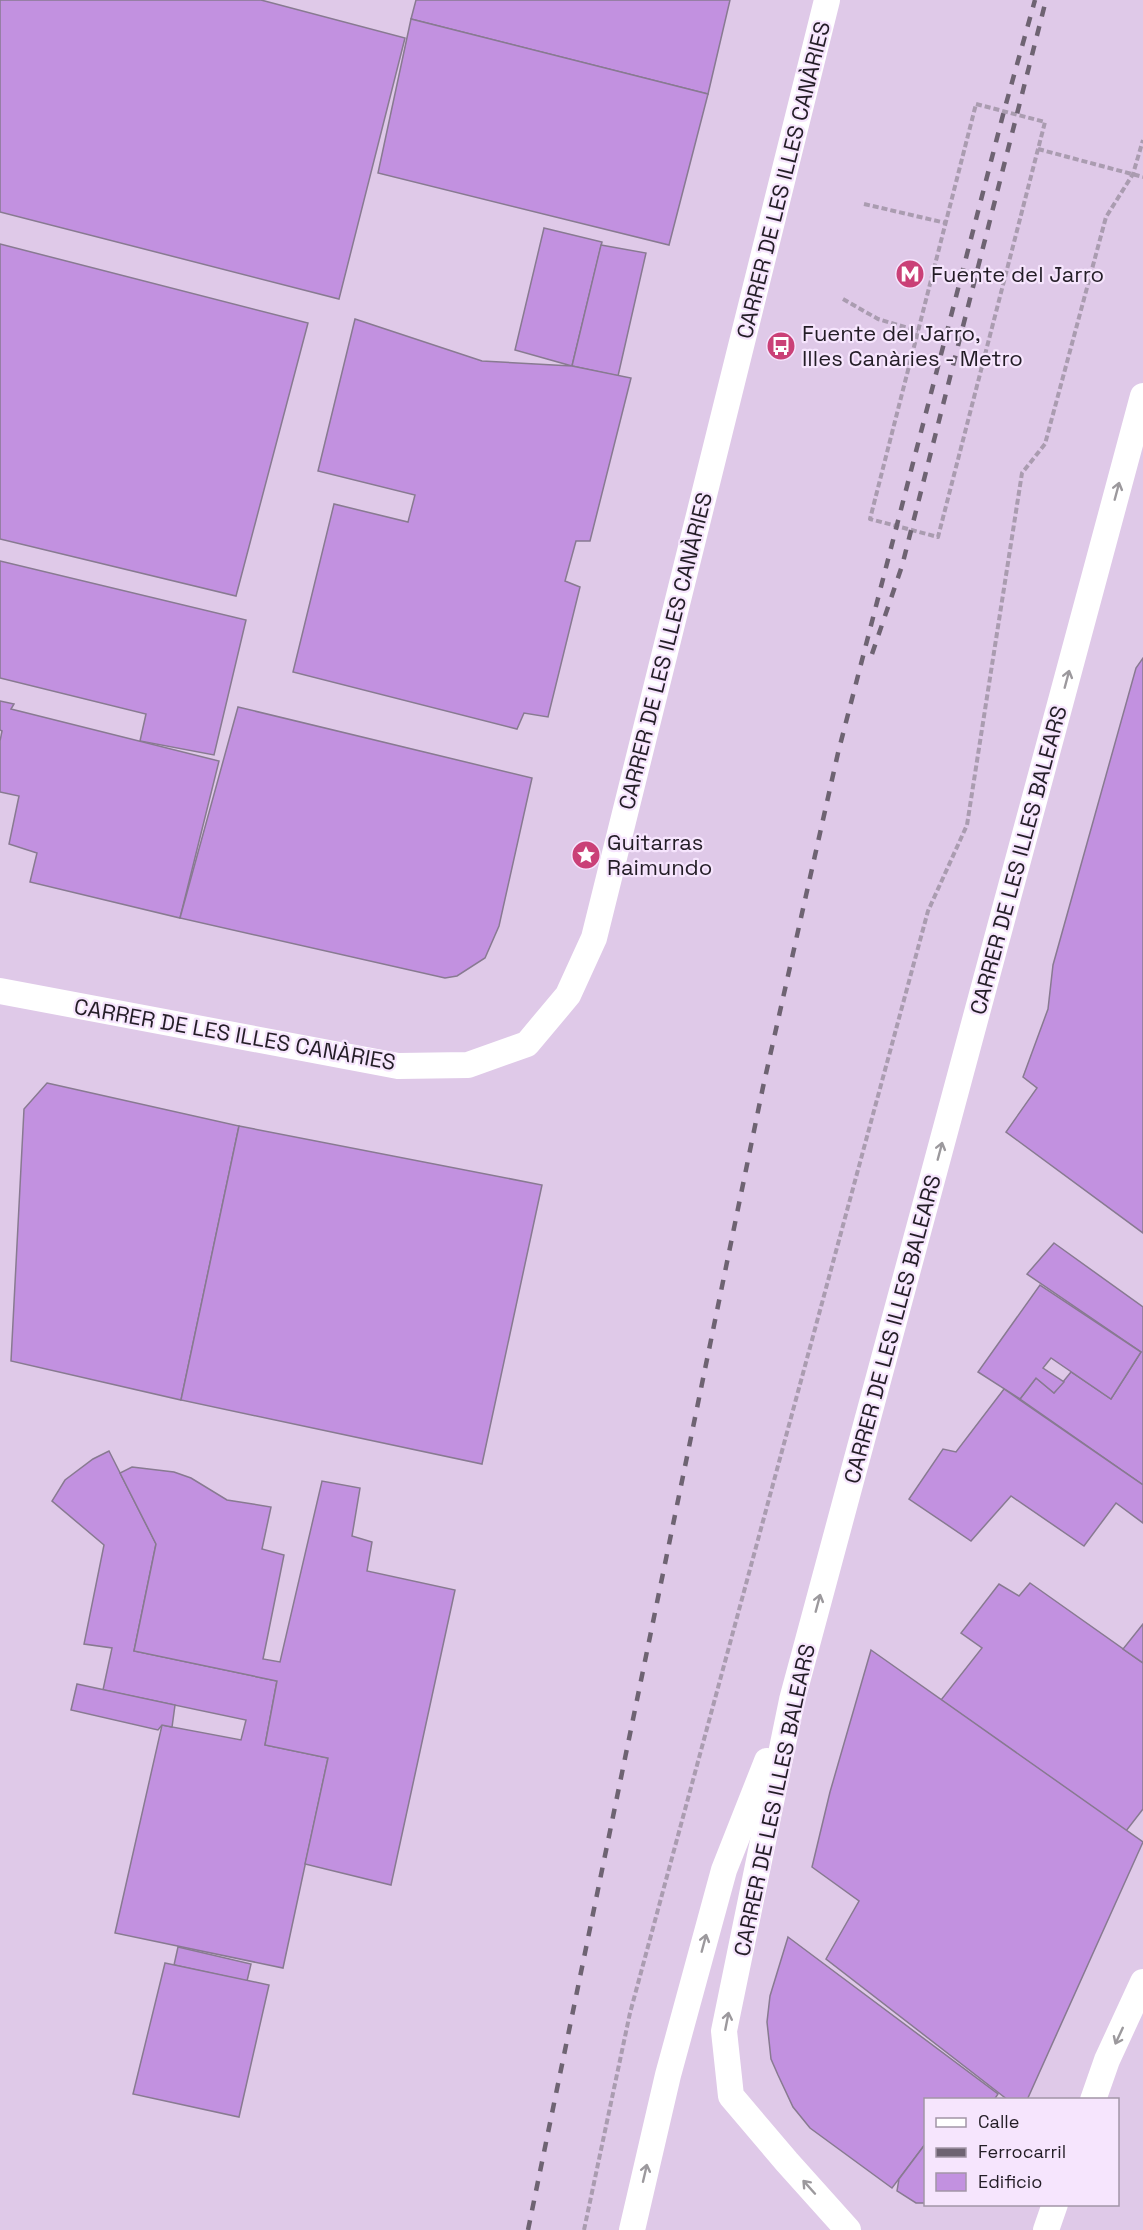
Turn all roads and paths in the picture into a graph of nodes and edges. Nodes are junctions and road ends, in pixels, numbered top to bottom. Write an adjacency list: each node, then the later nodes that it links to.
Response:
1 (828, 0): 11 (street, CARRER DE LES ILLES CANÀRIES)
2 (1143, 140): 4 (path)
3 (1038, 148): 4 (path); 7 (path); 9 (path)
4 (1133, 174): 5 (path); 16 (path)
5 (1143, 177)
6 (864, 204): 7 (path)
7 (946, 224): 9 (path)
8 (843, 299): 9 (path)
9 (918, 331)
10 (1141, 413): 12 (street, CARRER DE LES ILLES BALEARS, one-way to 10)
11 (0, 991)
12 (792, 1700): 17 (street, one-way to 12); 18 (street, CARRER DE LES ILLES BALEARS, one-way to 12)
13 (1143, 1982): 14 (street, one-way to 14)
14 (1094, 2098)
15 (1055, 2206): 19 (street)
16 (584, 2230)
17 (632, 2230)
18 (848, 2230)
19 (1046, 2230)

